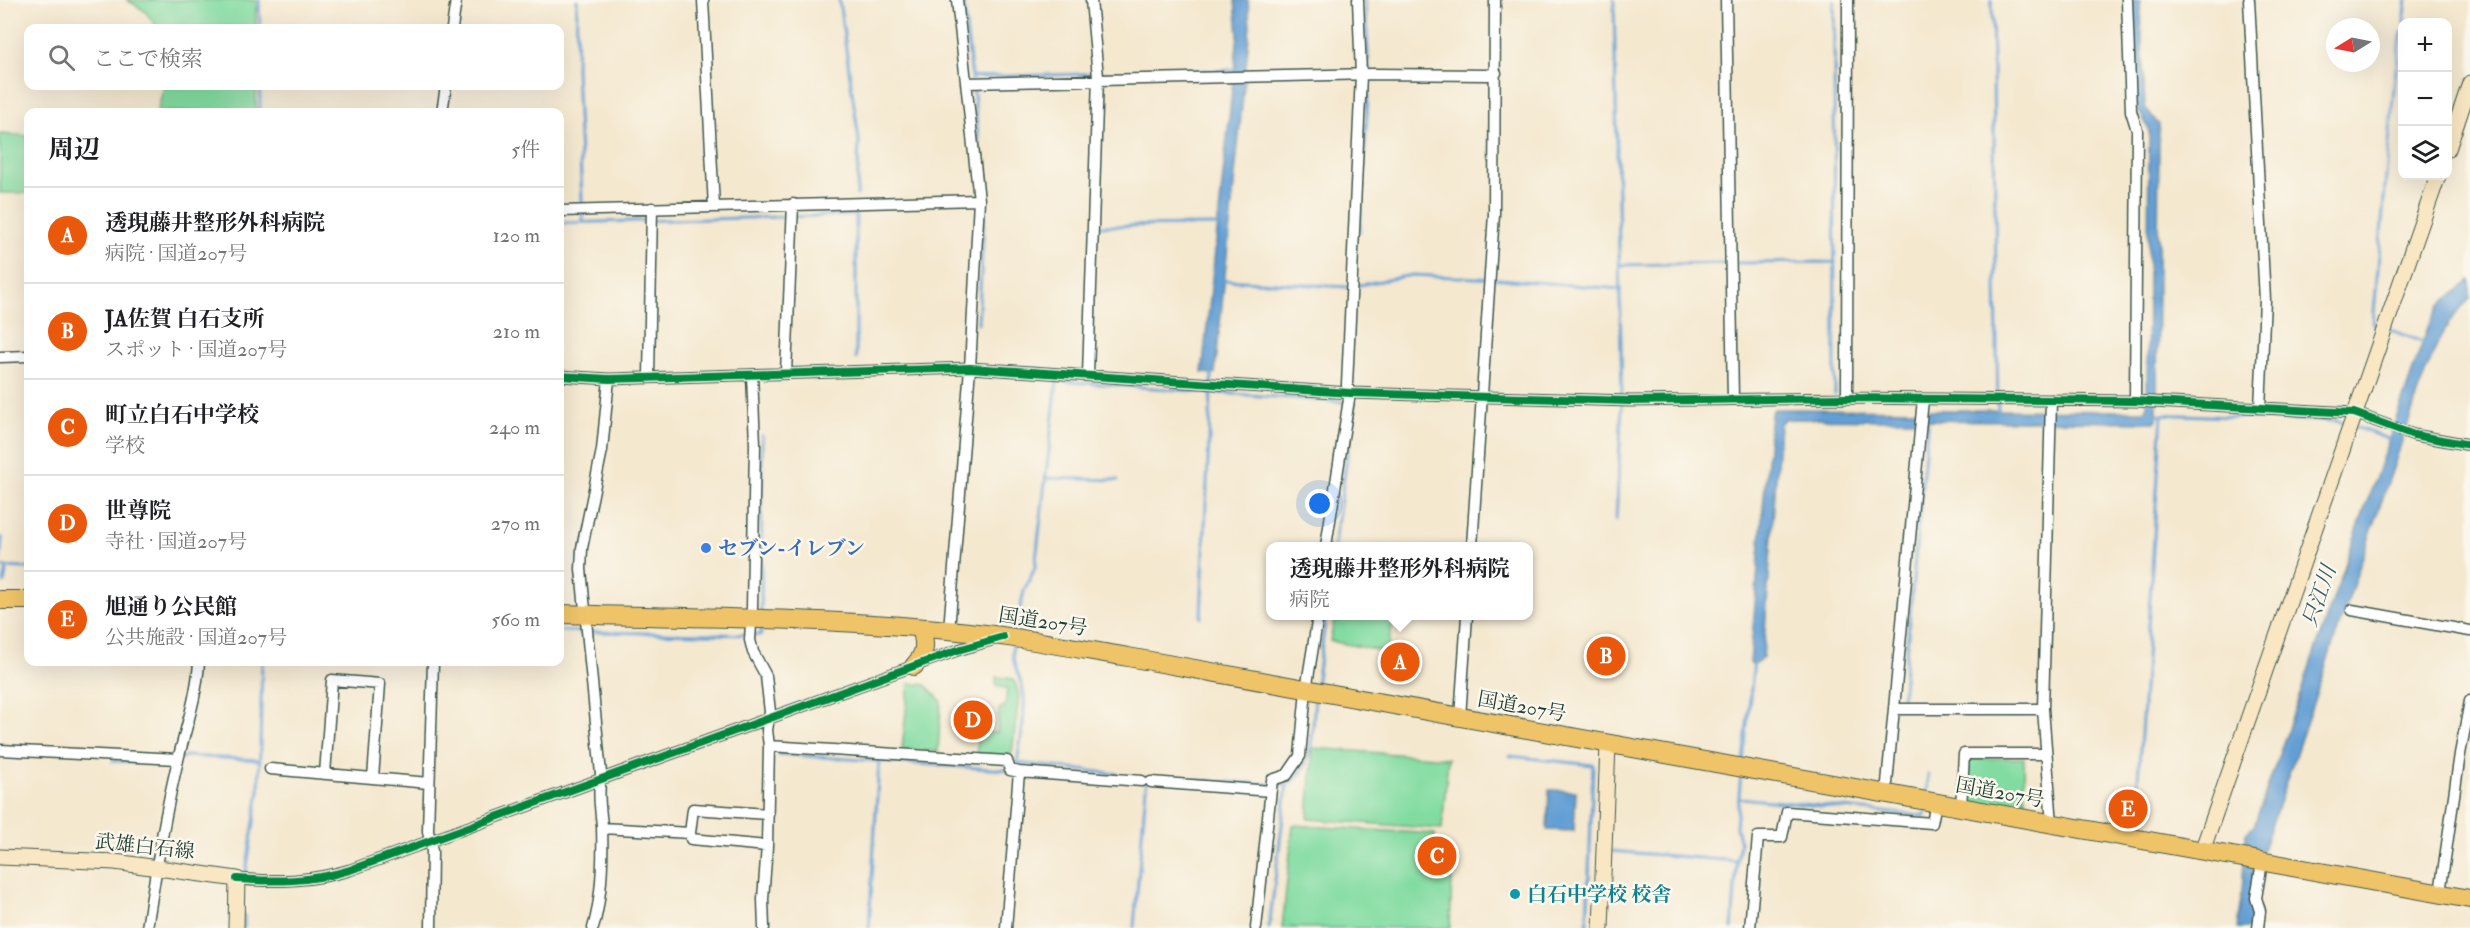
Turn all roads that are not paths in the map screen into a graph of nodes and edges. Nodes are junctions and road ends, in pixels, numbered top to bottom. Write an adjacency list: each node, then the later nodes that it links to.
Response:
1 (456, 0): 11 (street)
2 (703, 0): 22 (street)
3 (957, 0): 16 (street)
4 (1091, 0): 14 (street)
5 (1358, 0): 13 (street)
6 (1495, 0): 12 (street)
7 (1726, 0): 37 (street)
8 (1848, 0): 38 (street)
9 (2127, 0): 39 (street)
10 (2249, 0): 42 (street)
11 (453, 24)
12 (1496, 73): 13 (street); 35 (street)
13 (1366, 75): 14 (street); 36 (street)
14 (1098, 76): 16 (street); 31 (street)
15 (2470, 82): 19 (street)
16 (970, 83): 21 (street)
17 (445, 90): 18 (street)
18 (443, 108)
19 (2452, 137)
20 (2437, 180): 43 (street)
21 (979, 200): 24 (street); 28 (street)
22 (714, 207): 24 (street); 25 (street)
23 (564, 211): 25 (street)
24 (793, 213): 29 (street)
25 (652, 217): 33 (street)
26 (24, 356): 27 (street)
27 (0, 357)
28 (970, 368): 29 (street); 31 (street); 56 (street)
29 (786, 373): 30 (street)
30 (752, 375): 33 (street); 54 (street)
31 (1088, 375): 36 (street)
32 (564, 376): 34 (street)
33 (649, 377): 34 (street)
34 (609, 379): 53 (street)
35 (1482, 396): 36 (street); 37 (street); 46 (street)
36 (1349, 399): 45 (street)
37 (1733, 399): 38 (street)
38 (1839, 399): 40 (street)
39 (2145, 401): 41 (street); 42 (street)
40 (1923, 403): 41 (street); 64 (street)
41 (2051, 405): 65 (street)
42 (2260, 408): 43 (street)
43 (2351, 421): 44 (street); 89 (street)
44 (2470, 445)
45 (1327, 542)
46 (1472, 542)
47 (0, 600): 48 (highway)
48 (24, 600)
49 (2352, 610): 57 (street)
50 (564, 616): 53 (highway, 国道207号)
51 (1318, 620): 62 (street)
52 (1467, 620): 66 (street)
53 (586, 626): 54 (highway, 国道207号); 77 (street)
54 (754, 626): 55 (highway, 国道207号); 67 (street)
55 (921, 628): 56 (highway, 国道207号); 61 (highway)
56 (949, 630): 58 (highway, 国道207号)
57 (2470, 631)
58 (1010, 638): 61 (street); 62 (highway, 国道207号)
59 (199, 666): 72 (street)
60 (433, 666): 78 (street)
61 (914, 666): 67 (street)
62 (1312, 691): 66 (highway, 国道207号); 79 (street)
63 (2470, 701): 94 (street)
64 (1895, 709): 65 (street); 80 (street)
65 (2043, 709): 71 (street)
66 (1460, 717): 68 (highway, 国道207号)
67 (768, 720): 69 (street); 77 (street)
68 (1608, 744): 80 (highway, 国道207号); 103 (street)
69 (769, 746): 74 (street); 83 (street)
70 (0, 750): 72 (street)
71 (2046, 754): 82 (street); 84 (street)
72 (177, 760): 92 (street)
73 (270, 769): 75 (street)
74 (1019, 772): 79 (street); 101 (street)
75 (325, 774): 76 (street); 76 (street)
76 (373, 778): 78 (street)
77 (600, 781): 85 (street); 87 (street)
78 (429, 783): 87 (street)
79 (1272, 786): 102 (street)
80 (1886, 794): 81 (highway, 国道207号)
81 (1930, 802): 82 (highway, 国道207号); 104 (street)
82 (1961, 808): 84 (highway, 国道207号)
83 (768, 814): 86 (street); 88 (street)
84 (2052, 824): 89 (highway, 国道207号)
85 (602, 828): 86 (street); 99 (street)
86 (690, 833): 88 (street)
87 (430, 842): 93 (street); 98 (street)
88 (767, 846): 100 (street)
89 (2202, 851): 91 (highway, 国道207号)
90 (0, 857): 92 (street, 武雄白石線)
91 (2262, 862): 94 (highway, 国道207号); 105 (street)
92 (156, 866): 93 (street, 武雄白石線); 96 (street)
93 (242, 880): 97 (street)
94 (2440, 893): 95 (highway, 国道207号)
95 (2470, 899)
96 (147, 928)
97 (236, 928)
98 (431, 928)
99 (593, 928)
100 (764, 928)
101 (1006, 928)
102 (1256, 928)
103 (1601, 928)
104 (1750, 928)
105 (2258, 928)

